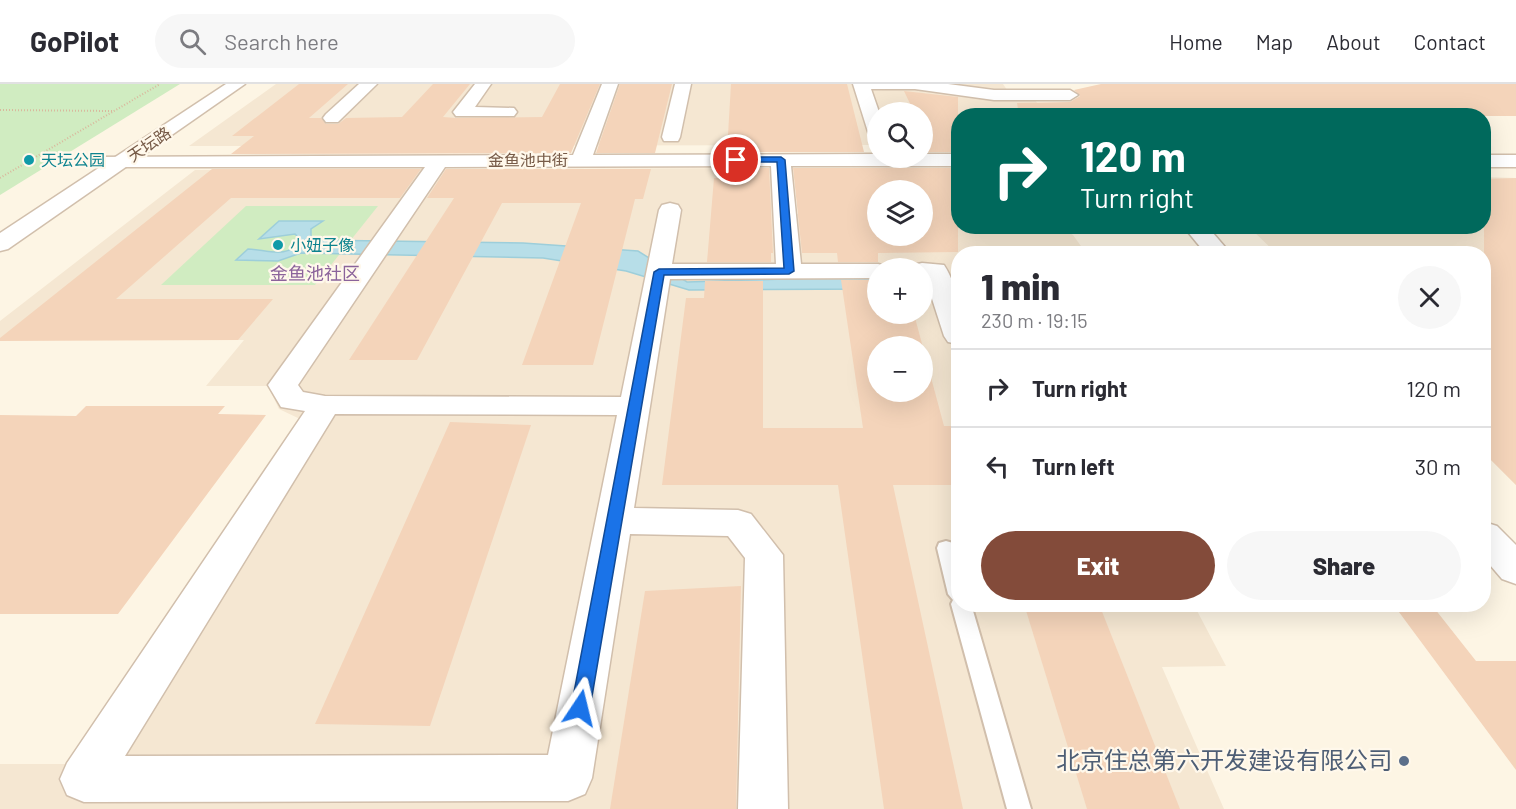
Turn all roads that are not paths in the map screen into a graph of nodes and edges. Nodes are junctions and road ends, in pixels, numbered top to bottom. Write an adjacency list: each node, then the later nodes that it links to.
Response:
1 (218, 84): 21 (street, 天坛路)
2 (237, 84): 22 (street, 天坛路)
3 (369, 84): 13 (street)
4 (483, 84): 12 (street)
5 (610, 84): 17 (street)
6 (683, 84): 14 (street)
7 (861, 85): 8 (street); 10 (street)
8 (919, 85): 9 (street)
9 (1065, 89): 11 (street)
10 (867, 103)
11 (1082, 108)
12 (508, 112)
13 (332, 118)
14 (671, 137)
15 (867, 159): 18 (street, 金鱼池中街)
16 (440, 160): 17 (street, 金鱼池中街); 22 (street, 金鱼池中街); 35 (street)
17 (581, 160): 18 (street, 金鱼池中街)
18 (781, 160): 31 (street)
19 (933, 160): 20 (street, 金鱼池中街)
20 (951, 160)
21 (97, 161): 22 (street, 金鱼池中街); 26 (street, 天坛路)
22 (124, 161): 28 (street, 天坛路)
23 (1491, 161): 24 (street)
24 (1516, 161)
25 (670, 210): 33 (street)
26 (0, 224)
27 (1201, 234): 29 (street)
28 (0, 244)
29 (1212, 246)
30 (933, 270): 34 (street)
31 (789, 271): 32 (street); 33 (street)
32 (867, 271)
33 (659, 272): 36 (street)
34 (951, 316)
35 (325, 405): 36 (street); 37 (street)
36 (635, 406): 37 (street)
37 (615, 521): 43 (street)
38 (1491, 542): 41 (street)
39 (945, 548): 40 (lane)
40 (951, 569)
41 (1516, 569)
42 (964, 612): 44 (lane)
43 (763, 809)
44 (1019, 809)

